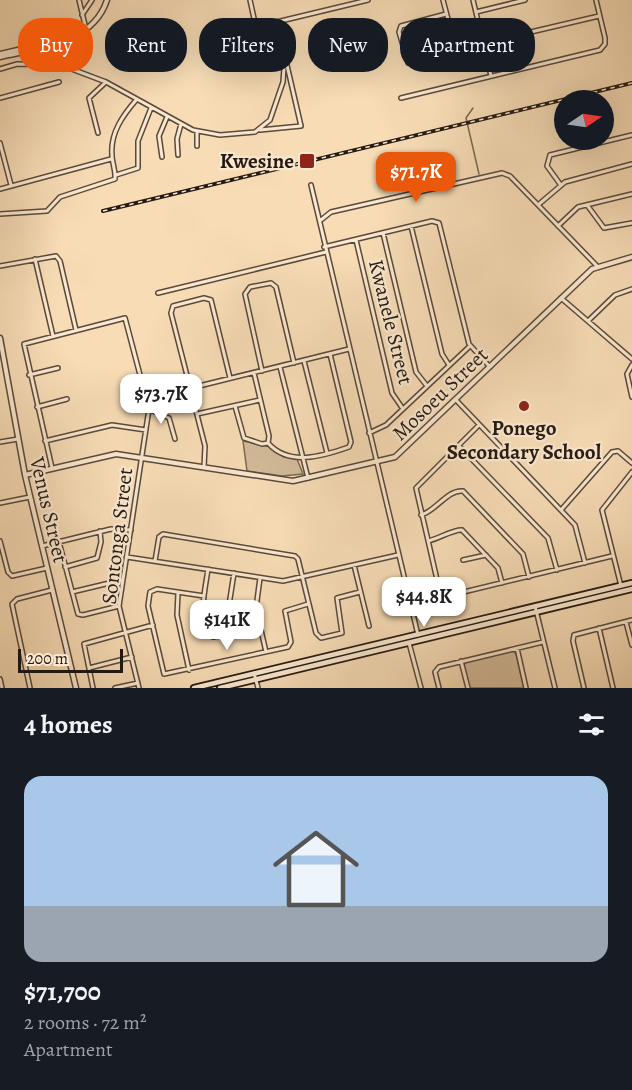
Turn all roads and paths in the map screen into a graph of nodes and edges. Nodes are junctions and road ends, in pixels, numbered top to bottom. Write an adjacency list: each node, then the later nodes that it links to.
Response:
1 (79, 0): 12 (street)
2 (92, 0): 12 (street)
3 (107, 0): 18 (street)
4 (250, 0): 15 (street)
5 (368, 0): 16 (street)
6 (443, 0): 11 (street)
7 (473, 0): 10 (street)
8 (525, 0): 10 (street)
9 (596, 0): 13 (street)
10 (476, 12): 17 (street)
11 (446, 14): 11 (street)
12 (82, 15): 14 (street)
13 (599, 16): 19 (street); 26 (street)
14 (83, 18)
15 (255, 18)
16 (294, 18)
17 (478, 18)
18 (93, 23)
19 (535, 31)
20 (18, 52): 21 (street)
21 (0, 56)
22 (0, 69): 28 (street)
23 (284, 72): 35 (street)
24 (289, 72): 35 (street)
25 (490, 72): 26 (street)
26 (491, 76): 30 (street)
27 (59, 82): 29 (street)
28 (106, 82): 31 (street); 37 (street)
29 (0, 98)
30 (401, 98)
31 (137, 99): 32 (street); 43 (street)
32 (151, 108): 33 (street); 45 (street)
33 (166, 117): 34 (street); 42 (street)
34 (181, 124): 36 (street); 41 (street)
35 (258, 130): 36 (street)
36 (197, 131): 40 (street)
37 (98, 133)
38 (632, 135): 46 (street)
39 (0, 143): 48 (street)
40 (197, 146)
41 (178, 156)
42 (162, 157)
43 (112, 159): 45 (street); 48 (street)
44 (632, 164): 46 (street)
45 (116, 175): 53 (street)
46 (560, 184): 52 (street)
47 (311, 185): 54 (street)
48 (11, 186): 49 (street)
49 (0, 189)
50 (632, 194): 51 (street)
51 (587, 204): 55 (street); 57 (street)
52 (538, 205): 54 (street); 57 (street)
53 (0, 214)
54 (321, 221): 60 (street)
55 (632, 223)
56 (411, 226): 58 (street); 73 (street); 80 (street)
57 (558, 226): 65 (street)
58 (383, 233): 59 (street); 89 (street)
59 (356, 240): 60 (street); 98 (street, Kwanele Street)
60 (324, 247): 61 (street)
61 (326, 252): 67 (street); 74 (street)
62 (632, 256): 65 (street, Mosoeu Street)
63 (35, 258): 64 (street); 70 (street); 71 (street)
64 (0, 266)
65 (597, 266): 68 (street, Mosoeu Street)
66 (632, 289): 69 (street)
67 (158, 293)
68 (561, 298): 69 (street); 83 (street, Mosoeu Street)
69 (588, 321): 76 (street)
70 (76, 330): 71 (street); 97 (street)
71 (53, 336): 87 (street)
72 (0, 338): 78 (street, Venus Street)
73 (470, 346): 80 (street); 83 (street)
74 (349, 349): 75 (street); 102 (street)
75 (330, 354): 77 (street); 109 (street)
76 (632, 359)
77 (304, 361): 79 (street); 109 (street)
78 (2, 363): 103 (street, Venus Street)
79 (294, 363): 82 (street); 85 (street)
80 (449, 365): 89 (street)
81 (632, 365): 91 (street)
82 (280, 367): 85 (street); 111 (street)
83 (490, 367): 94 (street, Mosoeu Street)
84 (58, 368): 87 (street)
85 (262, 371): 86 (street)
86 (254, 373): 88 (street); 93 (street)
87 (29, 375): 96 (street)
88 (230, 378): 90 (street); 90 (street)
89 (427, 386): 98 (street)
90 (190, 388): 99 (street)
91 (632, 397)
92 (67, 399): 96 (street)
93 (260, 400): 95 (street); 107 (street)
94 (456, 400): 100 (street); 112 (street, Mosoeu Street)
95 (235, 406): 99 (street); 107 (street)
96 (37, 408): 105 (street)
97 (149, 409): 101 (street, Sontonga Street); 104 (street)
98 (403, 409): 102 (street)
99 (197, 414): 114 (street)
100 (479, 425): 108 (street); 121 (street)
101 (146, 430): 105 (street); 110 (street, Sontonga Street)
102 (369, 433): 112 (street)
103 (18, 439): 106 (street); 117 (street, Venus Street)
104 (175, 439)
105 (45, 441): 115 (street)
106 (0, 442)
107 (268, 443): 111 (street)
108 (459, 446): 122 (street); 140 (street)
109 (327, 453): 111 (street)
110 (142, 457): 114 (street, Mosoeu Street); 115 (street, Mosoeu Street); 123 (street, Sontonga Street)
111 (303, 458): 118 (street)
112 (376, 462): 118 (street, Mosoeu Street); 129 (street)
113 (632, 463): 121 (street)
114 (204, 467): 118 (street, Mosoeu Street)
115 (52, 468): 117 (street, Mosoeu Street)
116 (632, 472): 131 (street)
117 (25, 476): 119 (street, Venus Street)
118 (308, 478)
119 (30, 497): 120 (street); 128 (street, Venus Street)
120 (0, 503)
121 (561, 510): 135 (street)
122 (421, 515): 127 (street); 143 (street)
123 (132, 530): 124 (street); 132 (street, Sontonga Street)
124 (100, 531): 126 (street); 137 (street)
125 (0, 541): 138 (street)
126 (59, 542): 128 (street); 137 (street)
127 (428, 542): 130 (street); 155 (street)
128 (42, 546): 138 (street, Venus Street)
129 (398, 555): 136 (street); 157 (street)
130 (486, 555): 133 (street); 146 (street)
131 (612, 556): 135 (street); 148 (street)
132 (127, 557): 134 (street); 145 (street, Sontonga Street)
133 (463, 560)
134 (155, 561): 139 (street); 142 (street)
135 (585, 563): 140 (street)
136 (354, 565): 142 (street); 152 (street)
137 (65, 567): 151 (street)
138 (47, 568): 150 (street, Venus Street)
139 (208, 569): 141 (street); 154 (street)
140 (556, 570): 143 (street)
141 (234, 573): 144 (street); 154 (street)
142 (302, 577): 144 (street); 156 (street)
143 (529, 577): 146 (street)
144 (260, 578): 172 (street)
145 (123, 580): 151 (street); 158 (street, Sontonga Street)
146 (502, 583): 155 (street)
147 (632, 583): 148 (main road)
148 (621, 589): 149 (main road); 159 (main road); 160 (main road)
149 (632, 589)
150 (53, 590): 181 (street); 182 (street, Venus Street)
151 (72, 592): 158 (street)
152 (360, 592): 156 (street); 164 (street)
153 (178, 593): 154 (street); 163 (street); 176 (street)
154 (204, 596)
155 (441, 597): 157 (street)
156 (308, 604): 172 (street)
157 (410, 605): 167 (street)
158 (119, 606): 166 (street, Sontonga Street)
159 (535, 606): 160 (street); 167 (main road)
160 (537, 612): 167 (main road); 168 (street)
161 (632, 620): 162 (street)
162 (626, 622): 165 (street); 170 (street)
163 (153, 625): 166 (street); 176 (street)
164 (369, 626)
165 (599, 628): 194 (street); 195 (street)
166 (126, 632): 173 (street, Sontonga Street); 175 (street)
167 (418, 638): 169 (main road); 177 (main road)
168 (543, 642): 171 (street); 193 (street)
169 (409, 643): 177 (main road); 189 (street)
170 (632, 645)
171 (517, 648): 174 (street); 192 (street)
172 (266, 652): 176 (street)
173 (132, 657): 175 (street); 179 (street, Sontonga Street)
174 (461, 661): 190 (street); 191 (street)
175 (89, 668): 183 (street)
176 (189, 670)
177 (255, 676): 186 (main road); 187 (main road); 188 (street)
178 (0, 679): 180 (street)
179 (138, 683): 184 (street); 185 (street, Sontonga Street)
180 (2, 688)
181 (30, 688)
182 (76, 688)
183 (93, 688)
184 (115, 688)
185 (139, 688)
186 (194, 688)
187 (220, 688)
188 (258, 688)
189 (421, 688)
190 (439, 688)
191 (468, 688)
192 (526, 688)
193 (555, 688)
194 (584, 688)
195 (613, 688)

